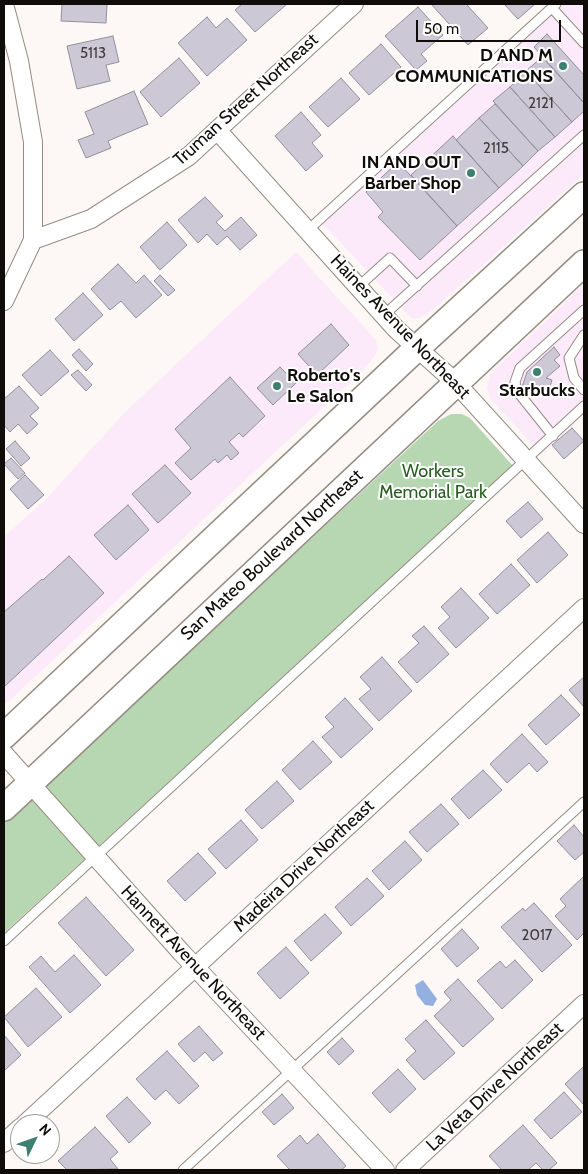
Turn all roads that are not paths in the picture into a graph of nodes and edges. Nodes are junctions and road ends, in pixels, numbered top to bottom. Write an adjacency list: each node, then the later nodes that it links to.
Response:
1 (4, 4): 5 (street)
2 (354, 4): 6 (street, Truman Street Northeast)
3 (554, 6): 4 (lane); 9 (lane)
4 (584, 43)
5 (11, 63): 10 (street)
6 (217, 130): 9 (street, Haines Avenue Northeast); 10 (street, Truman Street Northeast)
7 (584, 135): 12 (lane)
8 (584, 195): 18 (main road)
9 (307, 231): 13 (street, Haines Avenue Northeast)
10 (33, 240): 14 (street)
11 (584, 263): 19 (main road, San Mateo Boulevard Northeast)
12 (417, 286): 13 (lane); 16 (lane)
13 (358, 287): 16 (street, Haines Avenue Northeast)
14 (4, 301)
15 (584, 310): 22 (lane)
16 (384, 315): 18 (street, Haines Avenue Northeast)
17 (584, 335): 20 (lane)
18 (416, 349): 19 (street, Haines Avenue Northeast); 26 (main road)
19 (455, 382): 23 (street, Haines Avenue Northeast); 28 (main road, San Mateo Boulevard Northeast)
20 (584, 390)
21 (584, 406): 22 (lane)
22 (552, 436): 23 (lane)
23 (526, 460): 24 (street, Haines Avenue Northeast); 31 (lane)
24 (584, 524)
25 (584, 608): 33 (street, Madeira Drive Northeast)
26 (4, 736)
27 (4, 754): 28 (street, Hannett Avenue Northeast)
28 (30, 784): 30 (main road, San Mateo Boulevard Northeast); 31 (street, Hannett Avenue Northeast)
29 (584, 802): 35 (lane)
30 (4, 808)
31 (96, 857): 32 (lane); 33 (street, Hannett Avenue Northeast)
32 (4, 941)
33 (195, 966): 35 (street, Hannett Avenue Northeast); 36 (street, Madeira Drive Northeast)
34 (584, 1004): 39 (street, La Veta Drive Northeast)
35 (291, 1070): 37 (lane); 38 (street, Hannett Avenue Northeast)
36 (36, 1114)
37 (184, 1170)
38 (385, 1170)
39 (405, 1170)

